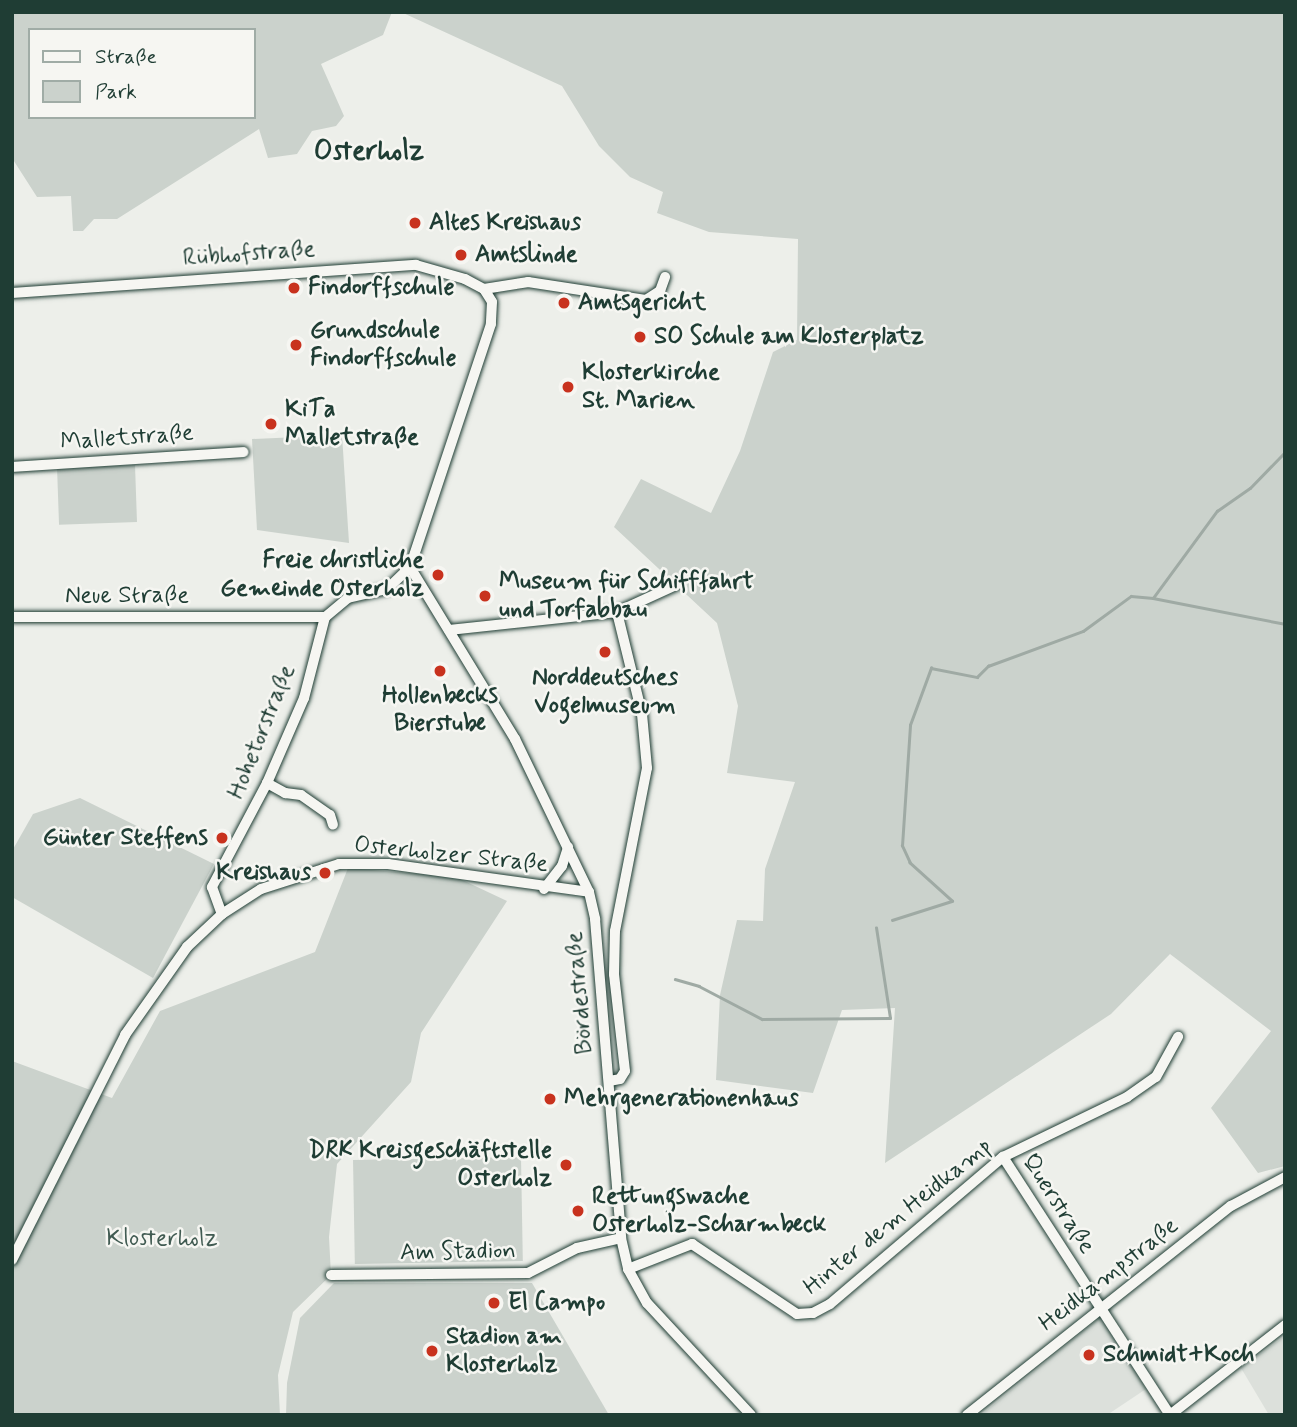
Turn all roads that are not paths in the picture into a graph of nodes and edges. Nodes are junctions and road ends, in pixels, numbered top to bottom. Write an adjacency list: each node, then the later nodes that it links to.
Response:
1 (666, 277): 2 (street)
2 (484, 289): 3 (street, Rübhofstraße); 6 (street)
3 (12, 293)
4 (244, 452): 5 (street, Malletstraße)
5 (12, 467)
6 (410, 567): 10 (street); 11 (street, Bördestraße)
7 (676, 585): 8 (street)
8 (617, 612): 11 (street); 19 (street)
9 (12, 617): 10 (street, Neue Straße)
10 (325, 617): 12 (street, Hohetorstraße)
11 (449, 630): 14 (street, Bördestraße)
12 (267, 783): 13 (street); 17 (street, Hohetorstraße)
13 (333, 825)
14 (568, 847): 15 (street); 16 (street, Bördestraße)
15 (544, 889): 16 (street, Osterholzer Straße); 17 (street, Osterholzer Straße)
16 (589, 892): 19 (street, Bördestraße)
17 (222, 914): 23 (street, Osterholzer Straße)
18 (1178, 1037): 20 (street, Hinter dem Heidkamp)
19 (608, 1081): 22 (street, Bördestraße)
20 (1003, 1157): 24 (street, Hinter dem Heidkamp); 26 (street, Querstraße)
21 (1285, 1177): 26 (street, Heidkampstraße)
22 (621, 1238): 24 (street, Bördestraße); 25 (street, Am Stadion)
23 (12, 1260)
24 (628, 1269): 28 (street, Bördestraße)
25 (331, 1275)
26 (1100, 1308): 29 (street, Heidkampstraße); 30 (street, Querstraße)
27 (1285, 1325): 30 (street)
28 (751, 1415)
29 (967, 1415)
30 (1170, 1415)

